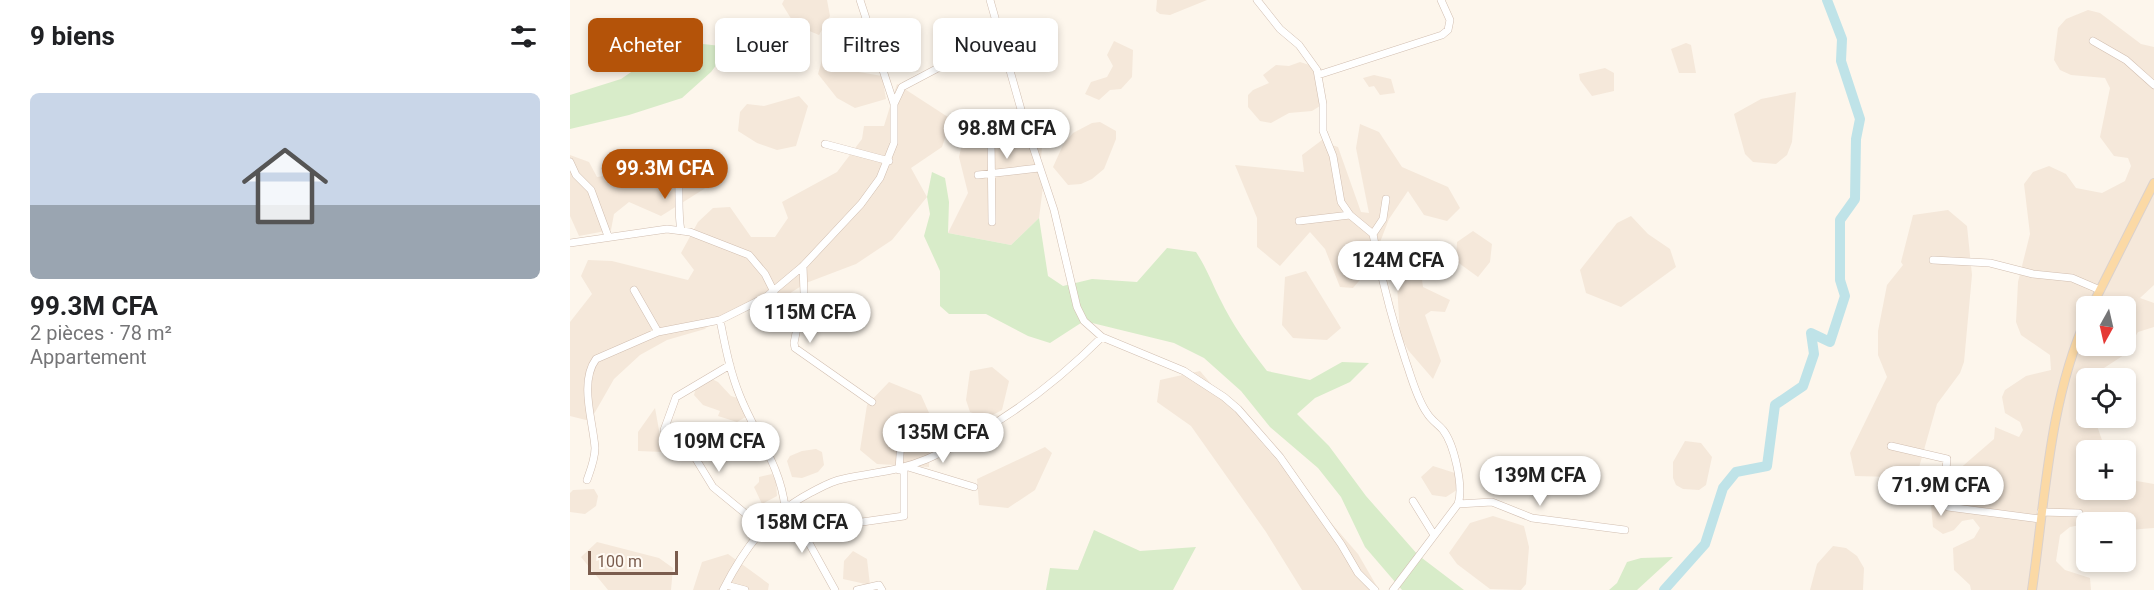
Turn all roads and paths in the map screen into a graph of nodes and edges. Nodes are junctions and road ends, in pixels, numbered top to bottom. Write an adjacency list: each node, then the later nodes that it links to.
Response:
1 (860, 0): 11 (street)
2 (990, 0): 5 (street)
3 (1257, 0): 9 (street)
4 (1441, 0): 9 (street)
5 (996, 18)
6 (2093, 41): 10 (street)
7 (933, 71): 11 (street)
8 (1011, 72): 17 (street)
9 (1318, 75): 22 (street)
10 (2154, 85)
11 (894, 104): 14 (street)
12 (991, 138): 18 (street)
13 (825, 144): 14 (street)
14 (889, 161): 30 (street)
15 (570, 162): 27 (street)
16 (677, 165): 25 (street)
17 (1039, 168): 18 (street); 39 (street)
18 (993, 174): 19 (street); 24 (street)
19 (978, 175)
20 (2154, 183): 34 (main road)
21 (1386, 199): 26 (street)
22 (1350, 215): 23 (street); 26 (street)
23 (1299, 221)
24 (992, 222)
25 (681, 231): 27 (street); 31 (street)
26 (1373, 234): 49 (street)
27 (608, 236): 28 (street)
28 (570, 243)
29 (1933, 261): 34 (street)
30 (803, 266): 32 (street); 42 (street)
31 (771, 284): 32 (street); 35 (street)
32 (781, 286): 35 (street)
33 (634, 290): 38 (street)
34 (2100, 290): 36 (main road)
35 (774, 292): 37 (street)
36 (2097, 296)
37 (720, 320): 38 (street); 41 (street)
38 (658, 332): 46 (street)
39 (1102, 337): 45 (street); 62 (street)
40 (2076, 347): 52 (main road)
41 (730, 365): 50 (street); 53 (street)
42 (872, 402)
43 (901, 440): 45 (street)
44 (1891, 446): 52 (street)
45 (903, 468): 47 (street); 50 (street); 56 (street)
46 (587, 480)
47 (974, 487)
48 (1413, 501): 55 (street)
49 (1458, 504): 54 (street); 55 (street)
50 (787, 506): 53 (street); 56 (street)
51 (2076, 513): 52 (street)
52 (2041, 516): 64 (main road)
53 (763, 528): 57 (street)
54 (1625, 530)
55 (1434, 535): 63 (street)
56 (808, 538): 59 (street)
57 (725, 587): 58 (street)
58 (745, 590)
59 (835, 590)
60 (857, 590): 61 (street)
61 (882, 590)
62 (1375, 590)
63 (1393, 590)
64 (2032, 590)

